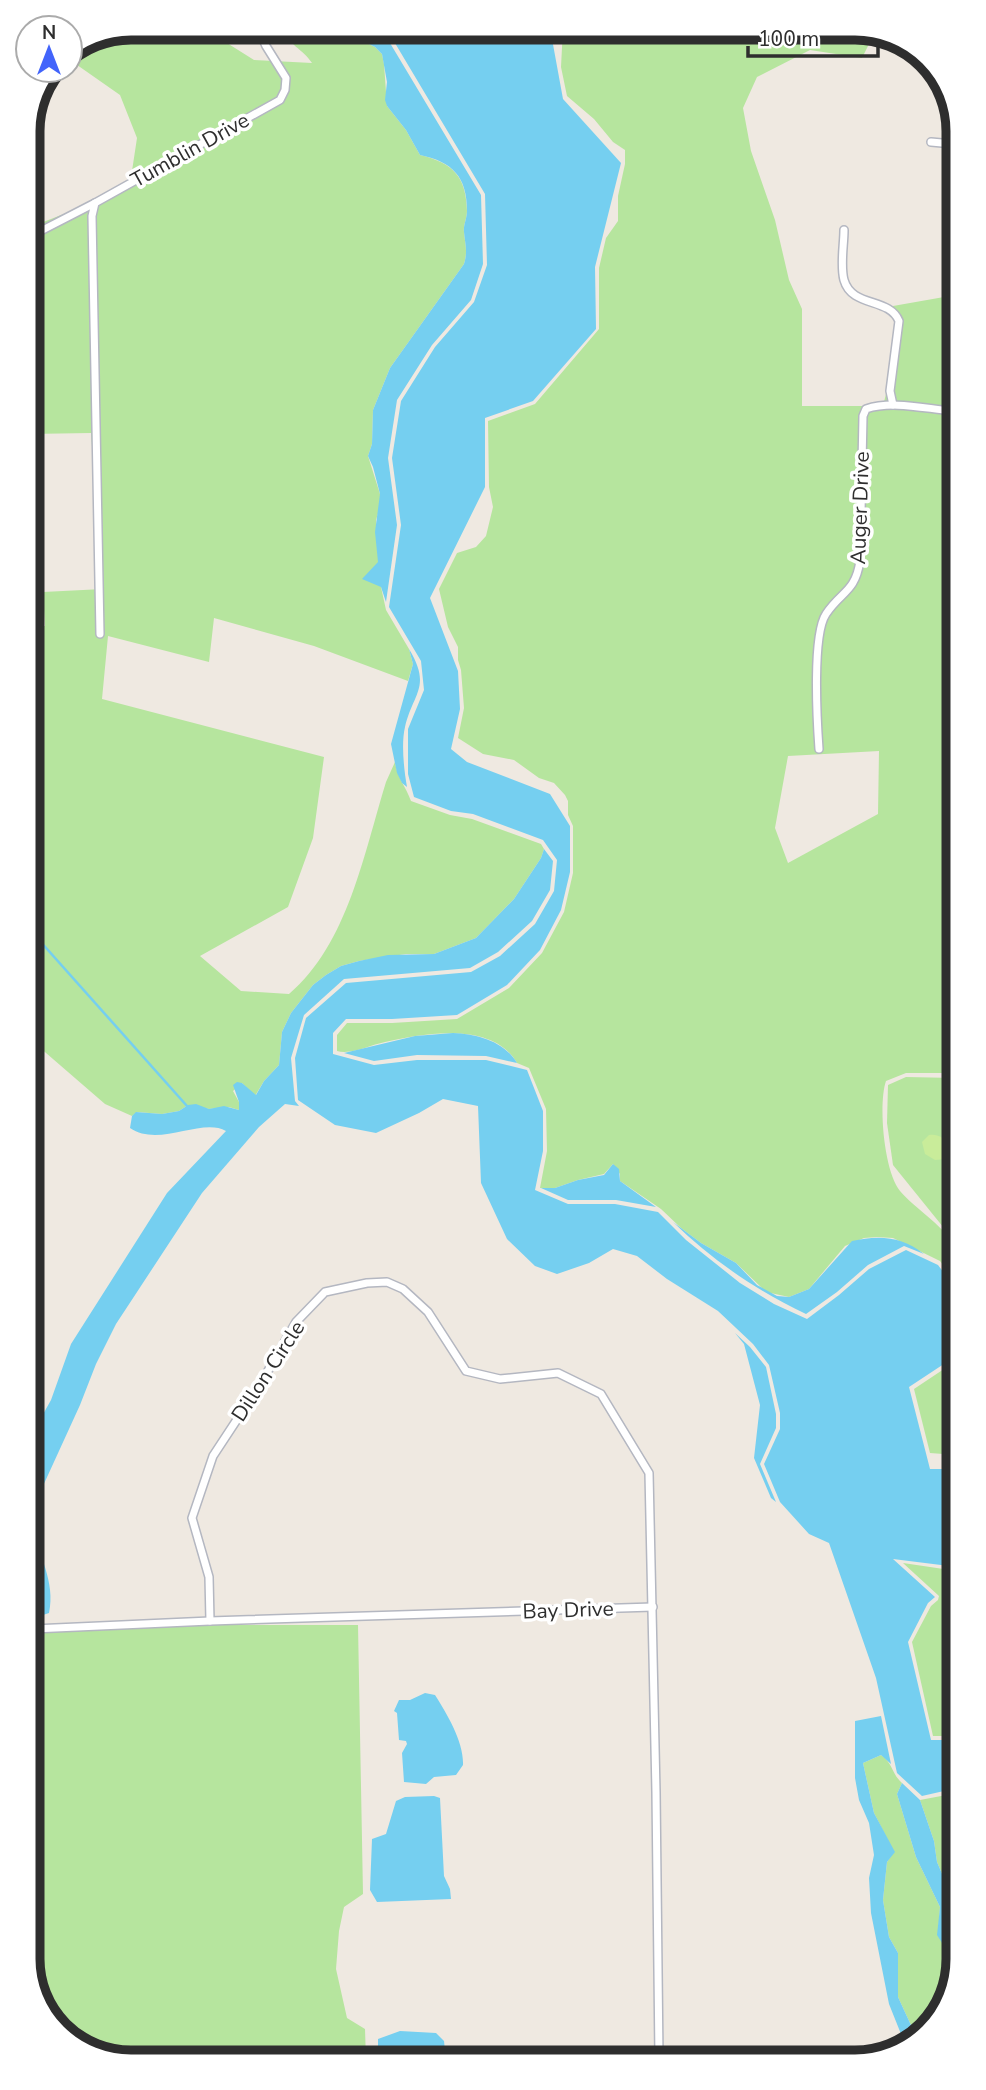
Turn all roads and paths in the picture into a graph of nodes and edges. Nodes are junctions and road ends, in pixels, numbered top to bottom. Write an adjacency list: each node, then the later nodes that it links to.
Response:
1 (263, 40): 4 (street, Tumblin Drive)
2 (931, 142): 3 (street)
3 (946, 143)
4 (94, 203): 6 (street, Tumblin Drive); 9 (street)
5 (844, 230): 7 (street)
6 (40, 231)
7 (893, 405): 8 (street); 10 (street, Auger Drive)
8 (946, 410)
9 (100, 634)
10 (819, 749)
11 (653, 1607): 12 (street, Bay Drive); 12 (street, Dillon Circle); 14 (street)
12 (211, 1621): 13 (street, Bay Drive)
13 (40, 1629)
14 (659, 2050)

